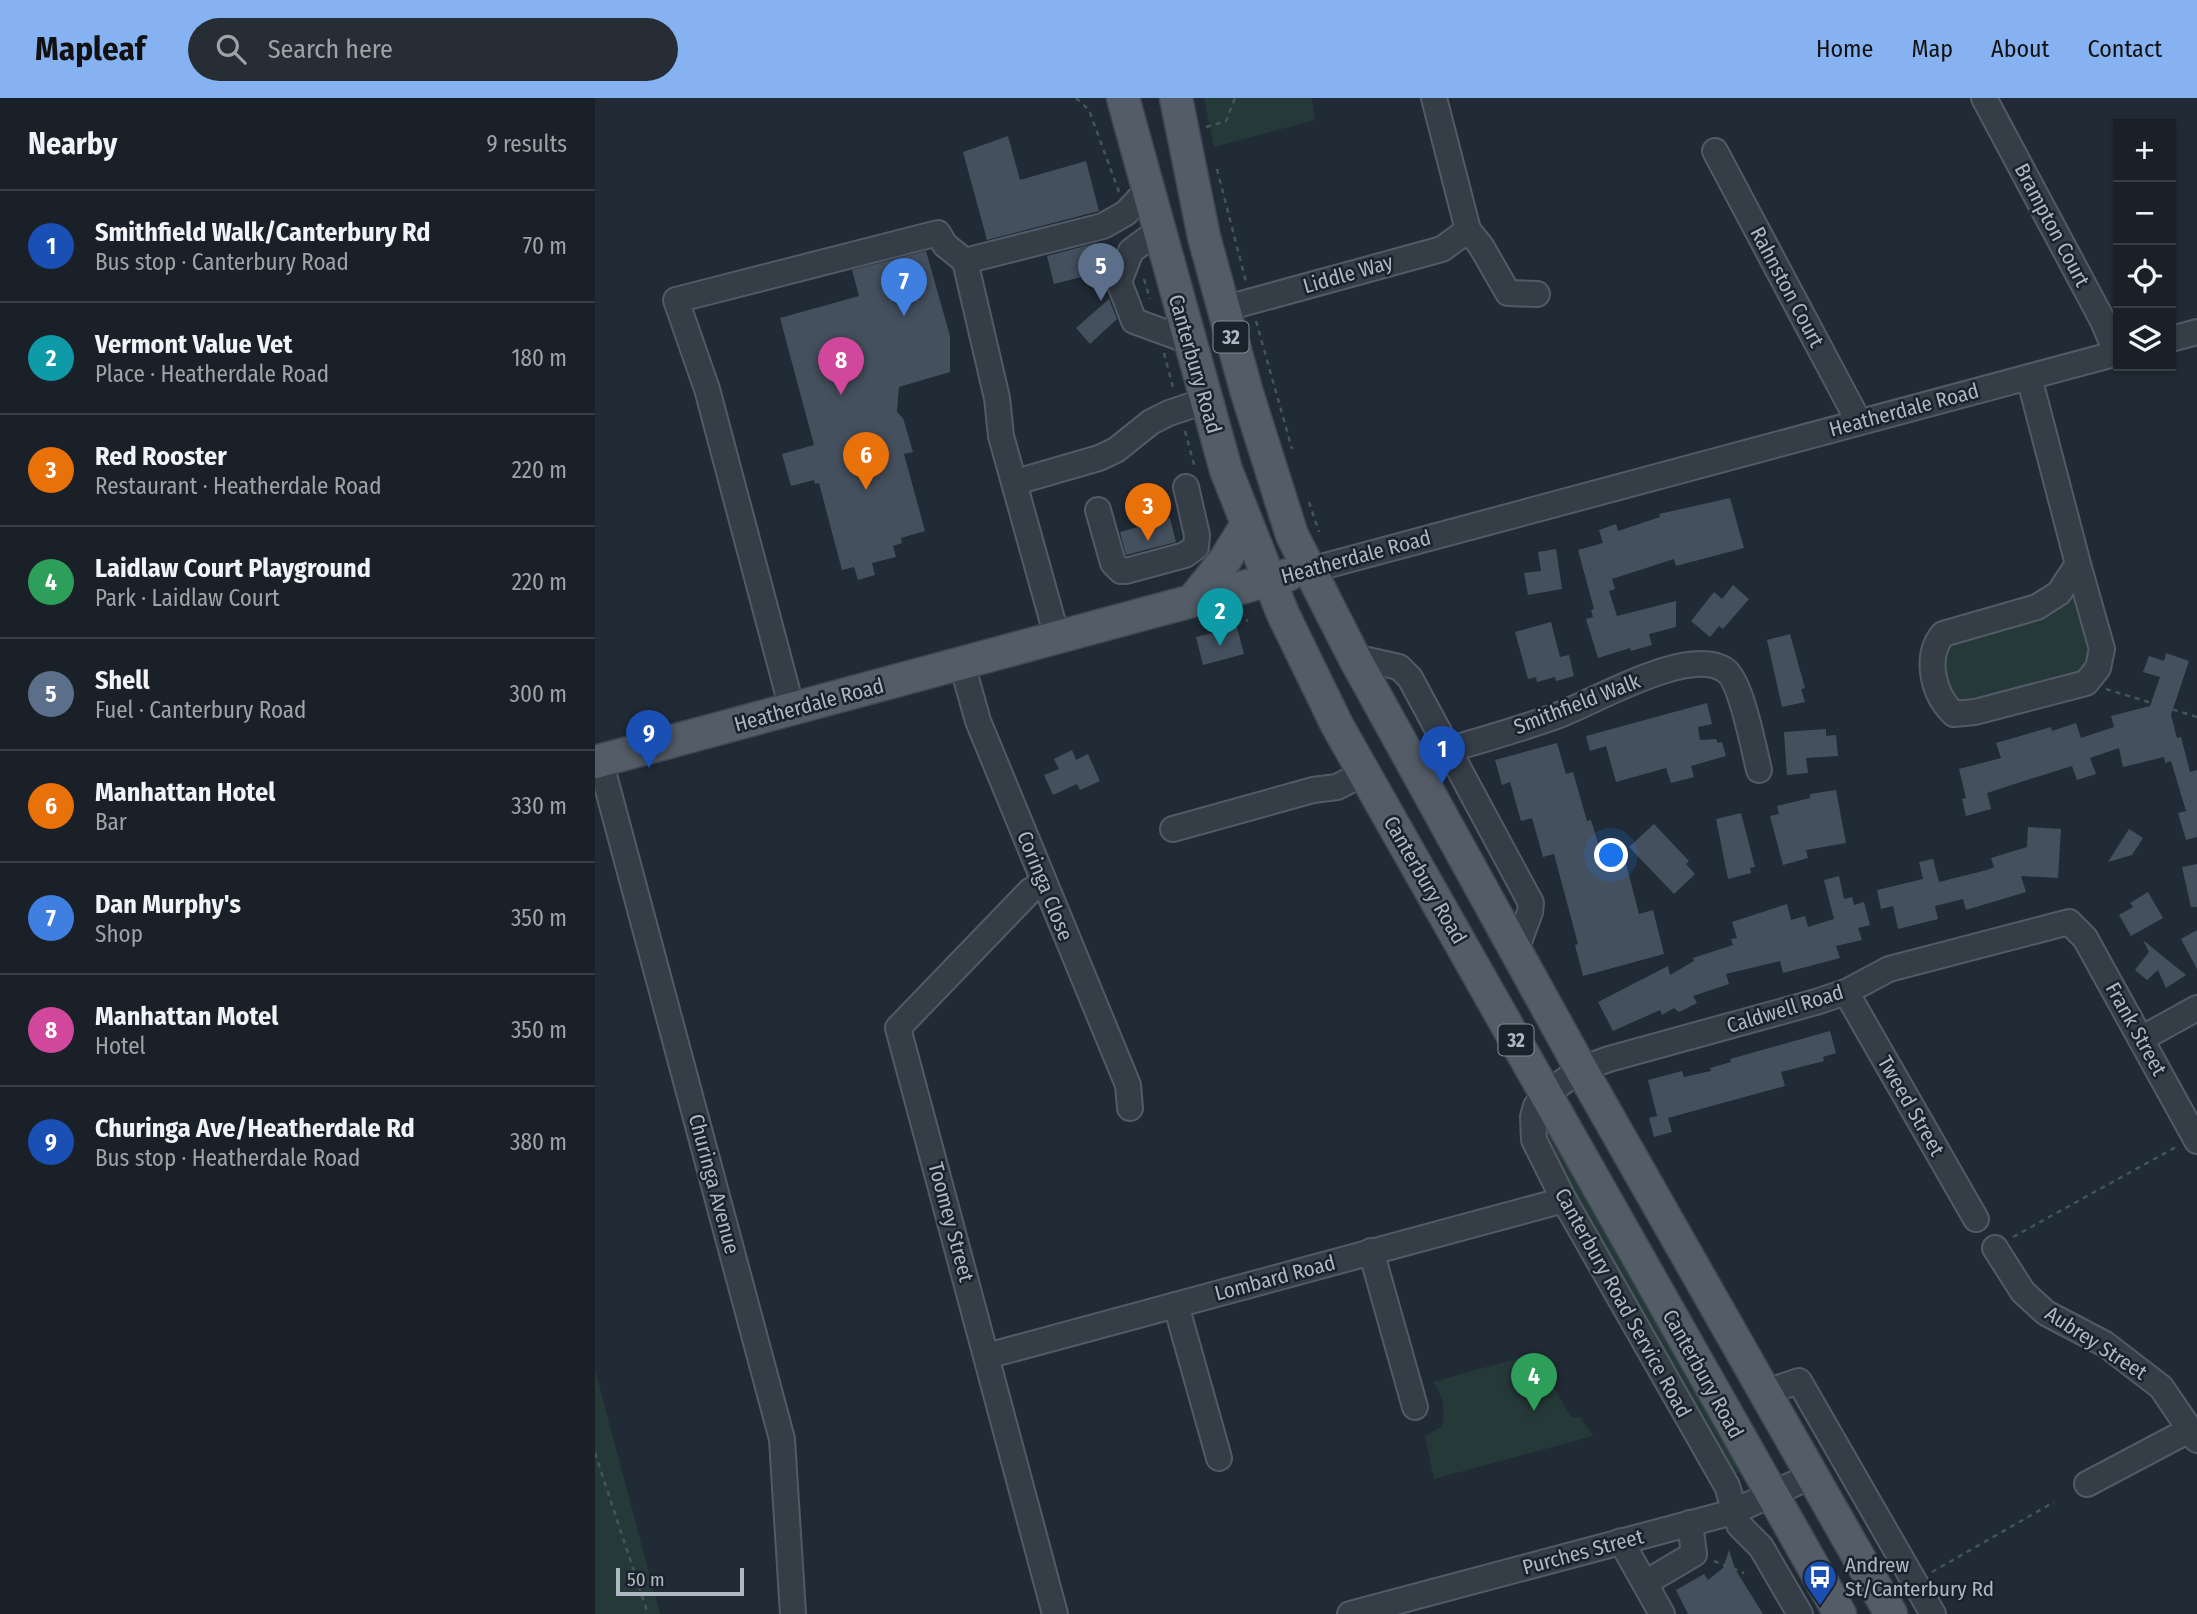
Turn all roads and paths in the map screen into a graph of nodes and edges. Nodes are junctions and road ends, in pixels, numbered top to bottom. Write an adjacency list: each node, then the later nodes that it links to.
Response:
1 (1076, 98): 11 (path)
2 (1123, 98): 10 (main road, Canterbury Road / 32)
3 (1176, 98): 17 (main road, Canterbury Road / 32)
4 (1235, 98): 7 (path)
5 (1434, 98): 12 (street)
6 (1984, 98): 23 (street, Brampton Court)
7 (1204, 117)
8 (1715, 151): 27 (street, Rahnston Court)
9 (1216, 166): 15 (path)
10 (1147, 190): 11 (street); 13 (main road, Canterbury Road / 32)
11 (1126, 213): 14 (street)
12 (1468, 230): 16 (street); 17 (street, Liddle Way)
13 (1147, 240): 19 (path); 19 (street); 22 (main road, Canterbury Road / 32)
14 (965, 261): 30 (street); 43 (street)
15 (1247, 285)
16 (1537, 294)
17 (1223, 309): 36 (main road, Canterbury Road / 32)
18 (1255, 318): 28 (path)
19 (1159, 332): 22 (street); 26 (path)
20 (2197, 332): 21 (street)
21 (2176, 338)
22 (1189, 341): 26 (main road, Canterbury Road / 32)
23 (2113, 345)
24 (2113, 355): 25 (street, Heatherdale Road)
25 (2029, 377): 27 (street, Heatherdale Road); 35 (street)
26 (1192, 405): 29 (path); 30 (street); 33 (main road, Canterbury Road / 32)
27 (1859, 422): 36 (street, Heatherdale Road)
28 (1295, 461)
29 (1191, 481): 32 (street)
30 (1016, 482): 39 (street)
31 (1308, 500): 34 (path)
32 (1098, 510)
33 (1246, 526): 37 (main road, Canterbury Road / 32); 38 (main road)
34 (1321, 538)
35 (2078, 564): 42 (street); 42 (street)
36 (1310, 570): 37 (main road, Heatherdale Road); 40 (main road, Canterbury Road / 32)
37 (1268, 580): 38 (main road, Heatherdale Road); 48 (main road, Canterbury Road / 32)
38 (1193, 600): 39 (main road, Heatherdale Road)
39 (1057, 637): 41 (main road, Heatherdale Road)
40 (1354, 657): 45 (street); 52 (main road, Canterbury Road / 32)
41 (962, 664): 43 (main road, Heatherdale Road); 50 (street, Coringa Close)
42 (2086, 683): 44 (path)
43 (792, 709): 46 (main road, Heatherdale Road)
44 (2197, 718)
45 (1447, 750): 47 (street, Smithfield Walk); 52 (street)
46 (598, 761): 83 (street, Churinga Avenue)
47 (1759, 770)
48 (1364, 773): 49 (street); 57 (main road, Canterbury Road / 32)
49 (1173, 829)
50 (1044, 883): 58 (street, Coringa Close); 65 (street, Toomey Street)
51 (2069, 922): 53 (street, Caldwell Road); 55 (street, Frank Street)
52 (1516, 950): 56 (main road, Canterbury Road / 32)
53 (1846, 992): 56 (street, Caldwell Road); 61 (street, Tweed Street)
54 (2197, 1008): 55 (street)
55 (2141, 1039): 59 (street, Frank Street)
56 (1581, 1069): 57 (street, Caldwell Road); 66 (main road, Canterbury Road / 32)
57 (1546, 1094): 60 (street, Canterbury Road Service Road); 73 (main road, Canterbury Road / 32)
58 (1130, 1108)
59 (2189, 1142): 62 (path)
60 (1564, 1200): 63 (street, Lombard Road); 75 (street, Canterbury Road Service Road)
61 (1976, 1219)
62 (1995, 1248): 68 (street, Aubrey Street)
63 (1371, 1251): 64 (street, Lombard Road); 67 (street)
64 (1176, 1305): 65 (street, Lombard Road); 70 (street)
65 (987, 1356): 84 (street, Toomey Street)
66 (1766, 1392): 71 (main road, Canterbury Road / 32); 90 (street)
67 (1415, 1407)
68 (2194, 1434): 72 (street)
69 (595, 1453): 82 (path)
70 (1219, 1458)
71 (1811, 1476): 73 (street, Purches Street); 89 (main road, Canterbury Road / 32)
72 (2087, 1484)
73 (1771, 1495): 75 (street, Purches Street); 88 (main road, Canterbury Road / 32)
74 (2054, 1502): 80 (path)
75 (1733, 1512): 76 (street, Purches Street); 87 (street)
76 (1690, 1523): 77 (street, Purches Street); 78 (street)
77 (1621, 1542): 81 (street); 85 (street, Purches Street)
78 (1694, 1554): 79 (path); 81 (street)
79 (1744, 1573)
80 (1928, 1574)
81 (1645, 1583): 86 (street)
82 (648, 1614)
83 (793, 1614)
84 (1055, 1614)
85 (1350, 1614)
86 (1662, 1614)
87 (1800, 1614)
88 (1840, 1614)
89 (1891, 1614)
90 (1933, 1614)

